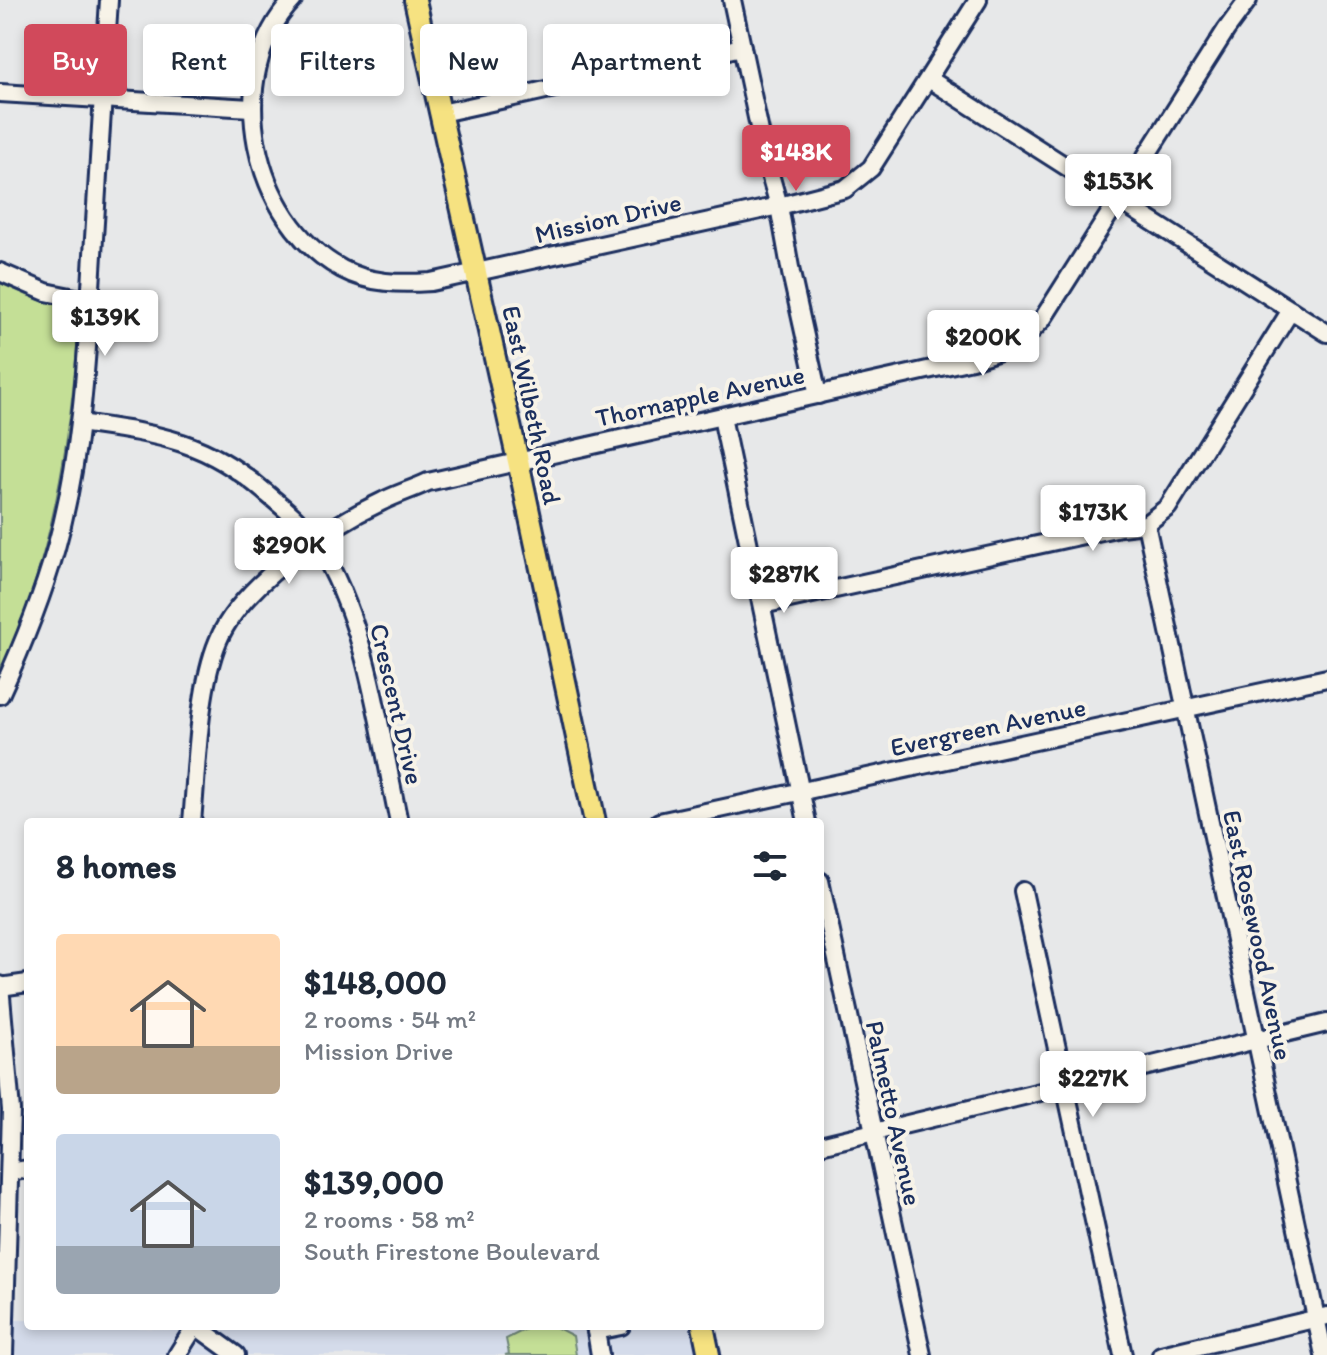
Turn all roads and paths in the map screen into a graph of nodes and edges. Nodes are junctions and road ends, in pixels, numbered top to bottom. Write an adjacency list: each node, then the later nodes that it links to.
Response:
1 (109, 0): 10 (street)
2 (293, 0): 11 (street)
3 (415, 0): 12 (main road, East Wilbeth Road)
4 (732, 0): 7 (street)
5 (978, 0): 8 (street, Mission Drive)
6 (1248, 0): 13 (street, Thornapple Avenue)
7 (742, 47): 12 (street); 14 (street)
8 (929, 79): 13 (street); 14 (street, Mission Drive)
9 (0, 93): 10 (street)
10 (103, 98): 11 (street); 17 (street)
11 (251, 108): 16 (street, Mission Drive)
12 (441, 113): 16 (main road, East Wilbeth Road)
13 (1118, 198): 18 (street); 20 (street, Thornapple Avenue)
14 (779, 206): 16 (street, Mission Drive); 20 (street)
15 (0, 272): 17 (street)
16 (476, 272): 23 (main road, East Wilbeth Road)
17 (90, 301): 22 (street)
18 (1291, 310): 19 (street); 24 (street)
19 (1327, 333)
20 (818, 395): 21 (street, Thornapple Avenue)
21 (722, 417): 23 (street, Thornapple Avenue); 26 (street)
22 (80, 423): 25 (street, Crescent Drive); 28 (street)
23 (518, 461): 25 (street, Thornapple Avenue); 33 (main road, East Wilbeth Road)
24 (1146, 524): 26 (street); 29 (street, East Rosewood Avenue)
25 (315, 541): 31 (street, Thornapple Avenue); 32 (street, Crescent Drive)
26 (762, 605): 30 (street)
27 (1327, 678): 29 (street, Evergreen Avenue)
28 (0, 695)
29 (1185, 709): 30 (street, Evergreen Avenue); 41 (street, East Rosewood Avenue)
30 (801, 792): 34 (street, Evergreen Avenue); 35 (street)
31 (192, 818)
32 (398, 818)
33 (594, 818)
34 (678, 818)
35 (806, 818)
36 (1023, 891): 42 (street)
37 (824, 900): 43 (street, Palmetto Avenue)
38 (24, 983): 39 (street)
39 (0, 986): 46 (street)
40 (1327, 1023): 41 (street)
41 (1257, 1040): 42 (street); 48 (street, East Rosewood Avenue)
42 (1066, 1086): 43 (street); 59 (street)
43 (874, 1132): 44 (street); 58 (street, Palmetto Avenue)
44 (824, 1144)
45 (24, 1170): 46 (street)
46 (10, 1172): 47 (street)
47 (4, 1272): 53 (street)
48 (1321, 1317): 60 (street); 61 (street, East Rosewood Avenue)
49 (193, 1330): 54 (street)
50 (202, 1330): 55 (street)
51 (595, 1330): 56 (street)
52 (704, 1330): 57 (main road)
53 (4, 1355)
54 (177, 1355)
55 (236, 1355)
56 (600, 1355)
57 (709, 1355)
58 (922, 1355)
59 (1123, 1355)
60 (1161, 1355)
61 (1324, 1355)

